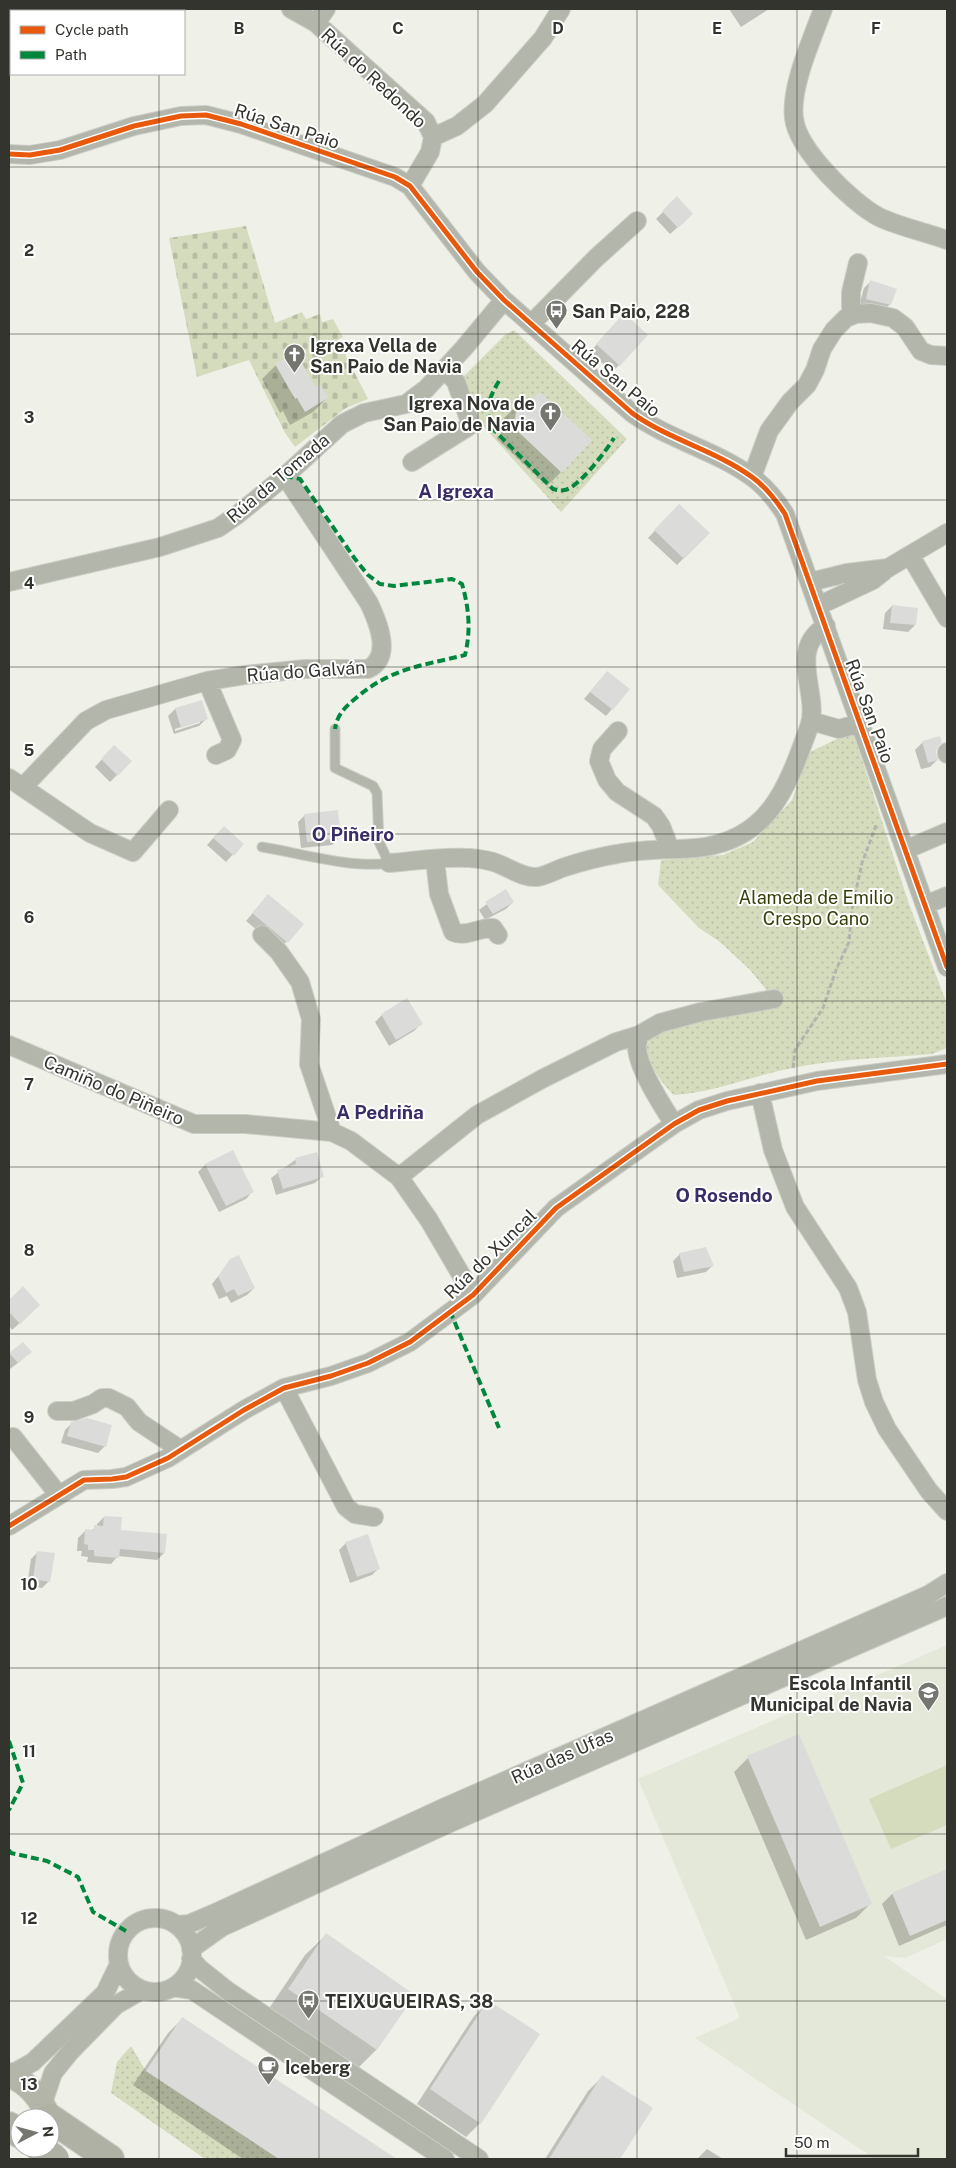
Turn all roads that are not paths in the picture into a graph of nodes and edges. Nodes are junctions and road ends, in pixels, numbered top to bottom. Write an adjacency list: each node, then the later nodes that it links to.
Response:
1 (291, 9): 5 (street, Rúa do Redondo)
2 (326, 9): 5 (street, Rúa do Redondo)
3 (561, 9): 6 (street)
4 (822, 9): 10 (street)
5 (316, 24): 6 (street, Rúa do Redondo)
6 (433, 138): 8 (street, Rúa do Redondo)
7 (9, 154): 8 (street, Rúa San Paio)
8 (410, 186): 12 (street, Rúa San Paio)
9 (637, 221): 14 (street)
10 (947, 240)
11 (858, 263): 13 (street)
12 (504, 300): 14 (street, Rúa San Paio); 16 (street, Rúa da Tomada)
13 (851, 316): 15 (street); 19 (street)
14 (531, 324): 19 (street, Rúa San Paio)
15 (947, 356)
16 (445, 369): 17 (street); 18 (street, Rúa da Tomada)
17 (412, 462)
18 (285, 476): 23 (street, Rúa da Tomada); 28 (street, Rúa do Galván)
19 (752, 477): 24 (street, Rúa San Paio)
20 (947, 532): 21 (street)
21 (910, 555): 22 (street); 26 (street)
22 (888, 568): 24 (street); 25 (street)
23 (9, 582)
24 (810, 582): 25 (street, Rúa San Paio)
25 (818, 606): 27 (street, Rúa San Paio)
26 (947, 618)
27 (826, 626): 29 (street); 30 (street, Rúa San Paio)
28 (207, 682): 33 (street); 34 (street, Rúa do Galván)
29 (811, 721): 30 (street); 38 (street)
30 (860, 723): 39 (street, Rúa San Paio)
31 (335, 729): 41 (lane)
32 (618, 731): 38 (street)
33 (216, 755)
34 (16, 782): 35 (street)
35 (169, 810)
36 (947, 832): 39 (street)
37 (262, 847): 41 (lane)
38 (670, 848): 40 (street)
39 (905, 850): 43 (street, Rúa San Paio)
40 (435, 860): 41 (street); 45 (street)
41 (389, 863)
42 (947, 896): 43 (street)
43 (925, 905): 46 (street, Rúa San Paio)
44 (262, 935): 53 (street)
45 (498, 935)
46 (947, 967)
47 (774, 999): 48 (street)
48 (639, 1035): 52 (street); 54 (street)
49 (9, 1045): 53 (street, Camiño do Piñeiro)
50 (947, 1064): 51 (street, Rúa do Xuncal)
51 (760, 1093): 52 (street, Rúa do Xuncal); 61 (street)
52 (674, 1124): 55 (street, Rúa do Xuncal)
53 (332, 1132): 54 (street, Camiño do Piñeiro)
54 (399, 1177): 55 (street, Camiño do Piñeiro)
55 (473, 1295): 56 (street, Rúa do Xuncal)
56 (284, 1388): 59 (street, Rúa do Xuncal); 62 (street)
57 (57, 1411): 59 (street)
58 (13, 1437): 60 (street)
59 (181, 1450): 60 (street, Rúa do Xuncal)
60 (58, 1494): 63 (street, Rúa do Xuncal)
61 (947, 1511)
62 (374, 1516)
63 (9, 1526)
64 (947, 1583): 66 (street, Rúa das Ufas)
65 (947, 1606): 67 (street, Rúa das Ufas)
66 (176, 1925): 67 (street); 68 (street, Rúa das Ufas)
67 (191, 1954): 69 (street, Rúa das Ufas); 77 (street)
68 (119, 1964): 70 (street); 71 (street, Rúa das Ufas)
69 (173, 1987): 70 (street); 76 (street)
70 (142, 1990): 73 (street)
71 (9, 2075): 72 (main road)
72 (44, 2108)
73 (49, 2108)
74 (60, 2124): 75 (highway)
75 (110, 2159)
76 (445, 2159)
77 (479, 2159)

